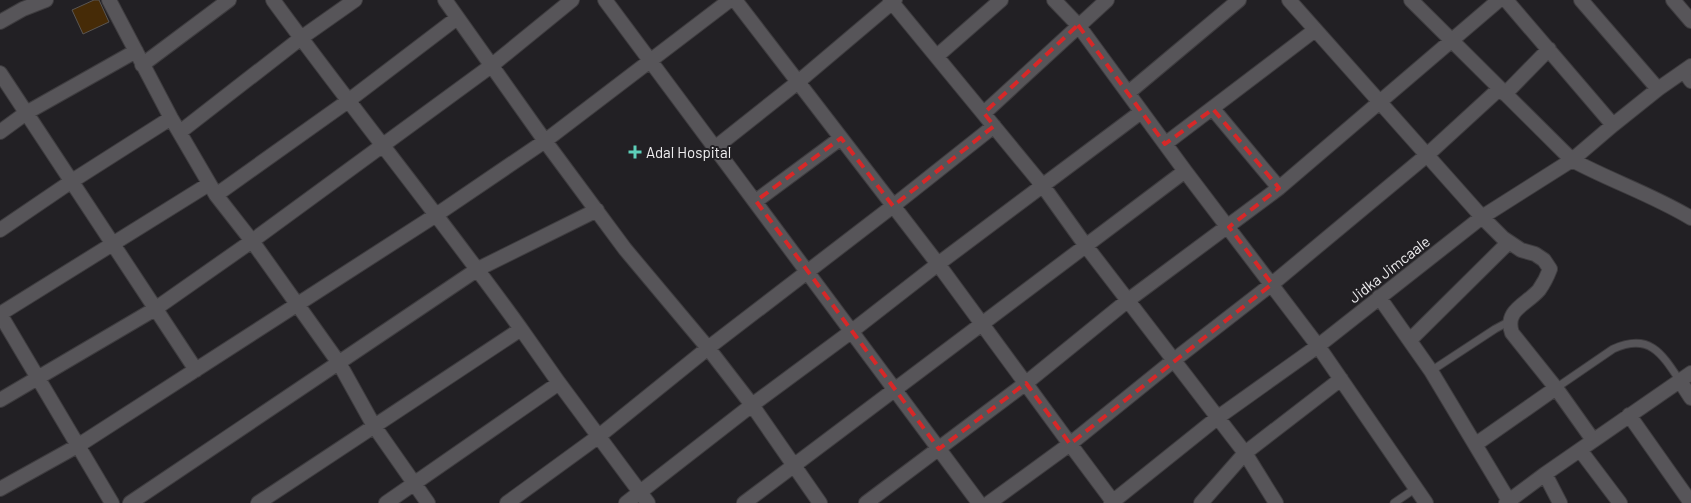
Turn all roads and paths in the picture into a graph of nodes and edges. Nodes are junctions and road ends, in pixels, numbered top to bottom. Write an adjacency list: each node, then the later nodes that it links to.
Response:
1 (46, 0): 24 (street)
2 (110, 0): 30 (street)
3 (229, 0): 33 (street)
4 (273, 0): 27 (street)
5 (355, 0): 27 (street)
6 (445, 0): 22 (street)
7 (572, 0): 34 (street)
8 (605, 0): 32 (street)
9 (730, 0): 32 (street)
10 (735, 0): 37 (street)
11 (1001, 0): 31 (street)
12 (1054, 0): 25 (street)
13 (1107, 0): 25 (street)
14 (1239, 0): 40 (street)
15 (1289, 0): 26 (street)
16 (1411, 0): 28 (street)
17 (1499, 0): 28 (street)
18 (1506, 0): 29 (street)
19 (1581, 0): 38 (street)
20 (1672, 0): 23 (street)
21 (892, 1): 31 (street); 37 (street)
22 (457, 18): 34 (street); 41 (street)
23 (1691, 21)
24 (0, 22)
25 (1078, 25): 40 (street); 46 (street)
26 (1315, 30): 42 (street); 43 (street)
27 (301, 38): 41 (street); 51 (street)
28 (1452, 40): 39 (street); 42 (street)
29 (1549, 49): 39 (street); 48 (street)
30 (136, 51): 33 (street); 45 (street)
31 (937, 56): 46 (street)
32 (650, 61): 53 (street); 56 (street)
33 (142, 65): 47 (street)
34 (491, 66): 53 (street); 55 (street)
35 (1689, 73): 38 (street, Jidka Jimcaale)
36 (2, 80): 45 (street)
37 (798, 82): 52 (street); 56 (street)
38 (1658, 89): 48 (street, Jidka Jimcaale)
39 (1502, 91): 57 (street); 58 (street)
40 (1128, 93): 44 (street)
41 (348, 101): 55 (street); 63 (street)
42 (1378, 102): 57 (street); 62 (street)
43 (1213, 109): 54 (street); 62 (street)
44 (1141, 112): 54 (street); 61 (street)
45 (26, 113): 50 (street); 60 (street)
46 (984, 113): 49 (street)
47 (171, 118): 51 (street); 60 (street)
48 (1613, 125): 58 (street, Jidka Jimcaale)
49 (994, 126): 61 (street); 65 (street)
50 (0, 132)
51 (180, 132): 63 (street)
52 (841, 138): 64 (street); 65 (street)
53 (544, 141): 66 (street); 67 (street)
54 (1165, 144): 59 (street)
55 (382, 146): 67 (street); 72 (street)
56 (716, 147): 64 (street)
57 (1427, 155): 68 (street); 79 (street)
58 (1572, 160): 68 (street, Jidka Jimcaale); 69 (street)
59 (1185, 171): 70 (street); 75 (street)
60 (72, 181): 71 (street); 74 (street)
61 (1043, 186): 75 (street); 76 (street)
62 (1280, 188): 70 (street)
63 (212, 190): 72 (street); 74 (street)
64 (756, 200): 78 (street)
65 (894, 206): 76 (street); 78 (street)
66 (597, 210): 77 (street); 91 (street)
67 (436, 215): 77 (street); 82 (street)
68 (1482, 218): 73 (street); 80 (street, Jidka Jimcaale)
69 (1691, 218)
70 (1229, 227): 79 (street); 81 (street)
71 (0, 230)
72 (252, 241): 82 (street); 83 (street)
73 (1509, 242): 85 (street); 89 (street)
74 (113, 244): 83 (street); 84 (street)
75 (1086, 246): 81 (street); 86 (street)
76 (938, 264): 86 (street); 88 (street)
77 (478, 270): 87 (street); 93 (street)
78 (808, 271): 88 (street); 91 (street)
79 (1272, 284): 90 (street); 92 (street)
80 (1379, 297): 89 (street); 90 (street, Jidka Jimcaale)
81 (1127, 301): 92 (street); 100 (street)
82 (296, 306): 93 (street); 94 (street)
83 (155, 309): 94 (street); 97 (street)
84 (0, 314): 97 (street)
85 (1510, 321): 95 (lane); 101 (street)
86 (982, 325): 100 (street); 102 (street)
87 (521, 329): 99 (street); 108 (street)
88 (852, 332): 102 (street); 105 (street)
89 (1410, 340): 95 (street)
90 (1318, 346): 98 (street); 107 (street, Jidka Jimcaale)
91 (708, 348): 105 (street); 109 (street)
92 (1174, 360): 107 (street); 111 (street)
93 (339, 363): 108 (street); 126 (street)
94 (196, 370): 113 (street)
95 (1431, 371): 112 (street)
96 (1685, 377): 101 (lane); 103 (street); 106 (street)
97 (37, 378): 104 (street); 113 (street)
98 (1341, 379): 116 (street); 120 (street)
99 (559, 383): 109 (street); 119 (street)
100 (1026, 383): 111 (street); 114 (street)
101 (1556, 388): 110 (street); 112 (street)
102 (894, 389): 114 (street); 117 (street)
103 (1691, 398)
104 (0, 400)
105 (752, 405): 117 (street); 122 (street)
106 (1629, 415): 110 (street); 143 (street)
107 (1218, 418): 116 (street); 123 (street, Jidka Jimcaale)
108 (374, 426): 119 (street); 127 (street)
109 (599, 436): 122 (street); 130 (street)
110 (1593, 440): 115 (street)
111 (1070, 444): 123 (street); 136 (street)
112 (1476, 444): 124 (street)
113 (79, 445): 121 (street); 125 (street)
114 (939, 449): 134 (street); 135 (street)
115 (1580, 450): 118 (street); 142 (street)
116 (1245, 453): 137 (street); 138 (street)
117 (794, 467): 132 (street); 133 (street)
118 (1545, 474): 124 (street); 141 (street)
119 (414, 482): 128 (street); 129 (street)
120 (1416, 488): 139 (lane); 140 (street)
121 (0, 490)
122 (644, 498): 131 (street)
123 (1113, 502)
124 (1507, 502)
125 (112, 503)
126 (130, 503)
127 (258, 503)
128 (386, 503)
129 (428, 503)
130 (507, 503)
131 (626, 503)
132 (744, 503)
133 (820, 503)
134 (866, 503)
135 (979, 503)
136 (989, 503)
137 (1200, 503)
138 (1276, 503)
139 (1394, 503)
140 (1426, 503)
141 (1560, 503)
142 (1620, 503)
143 (1691, 503)

